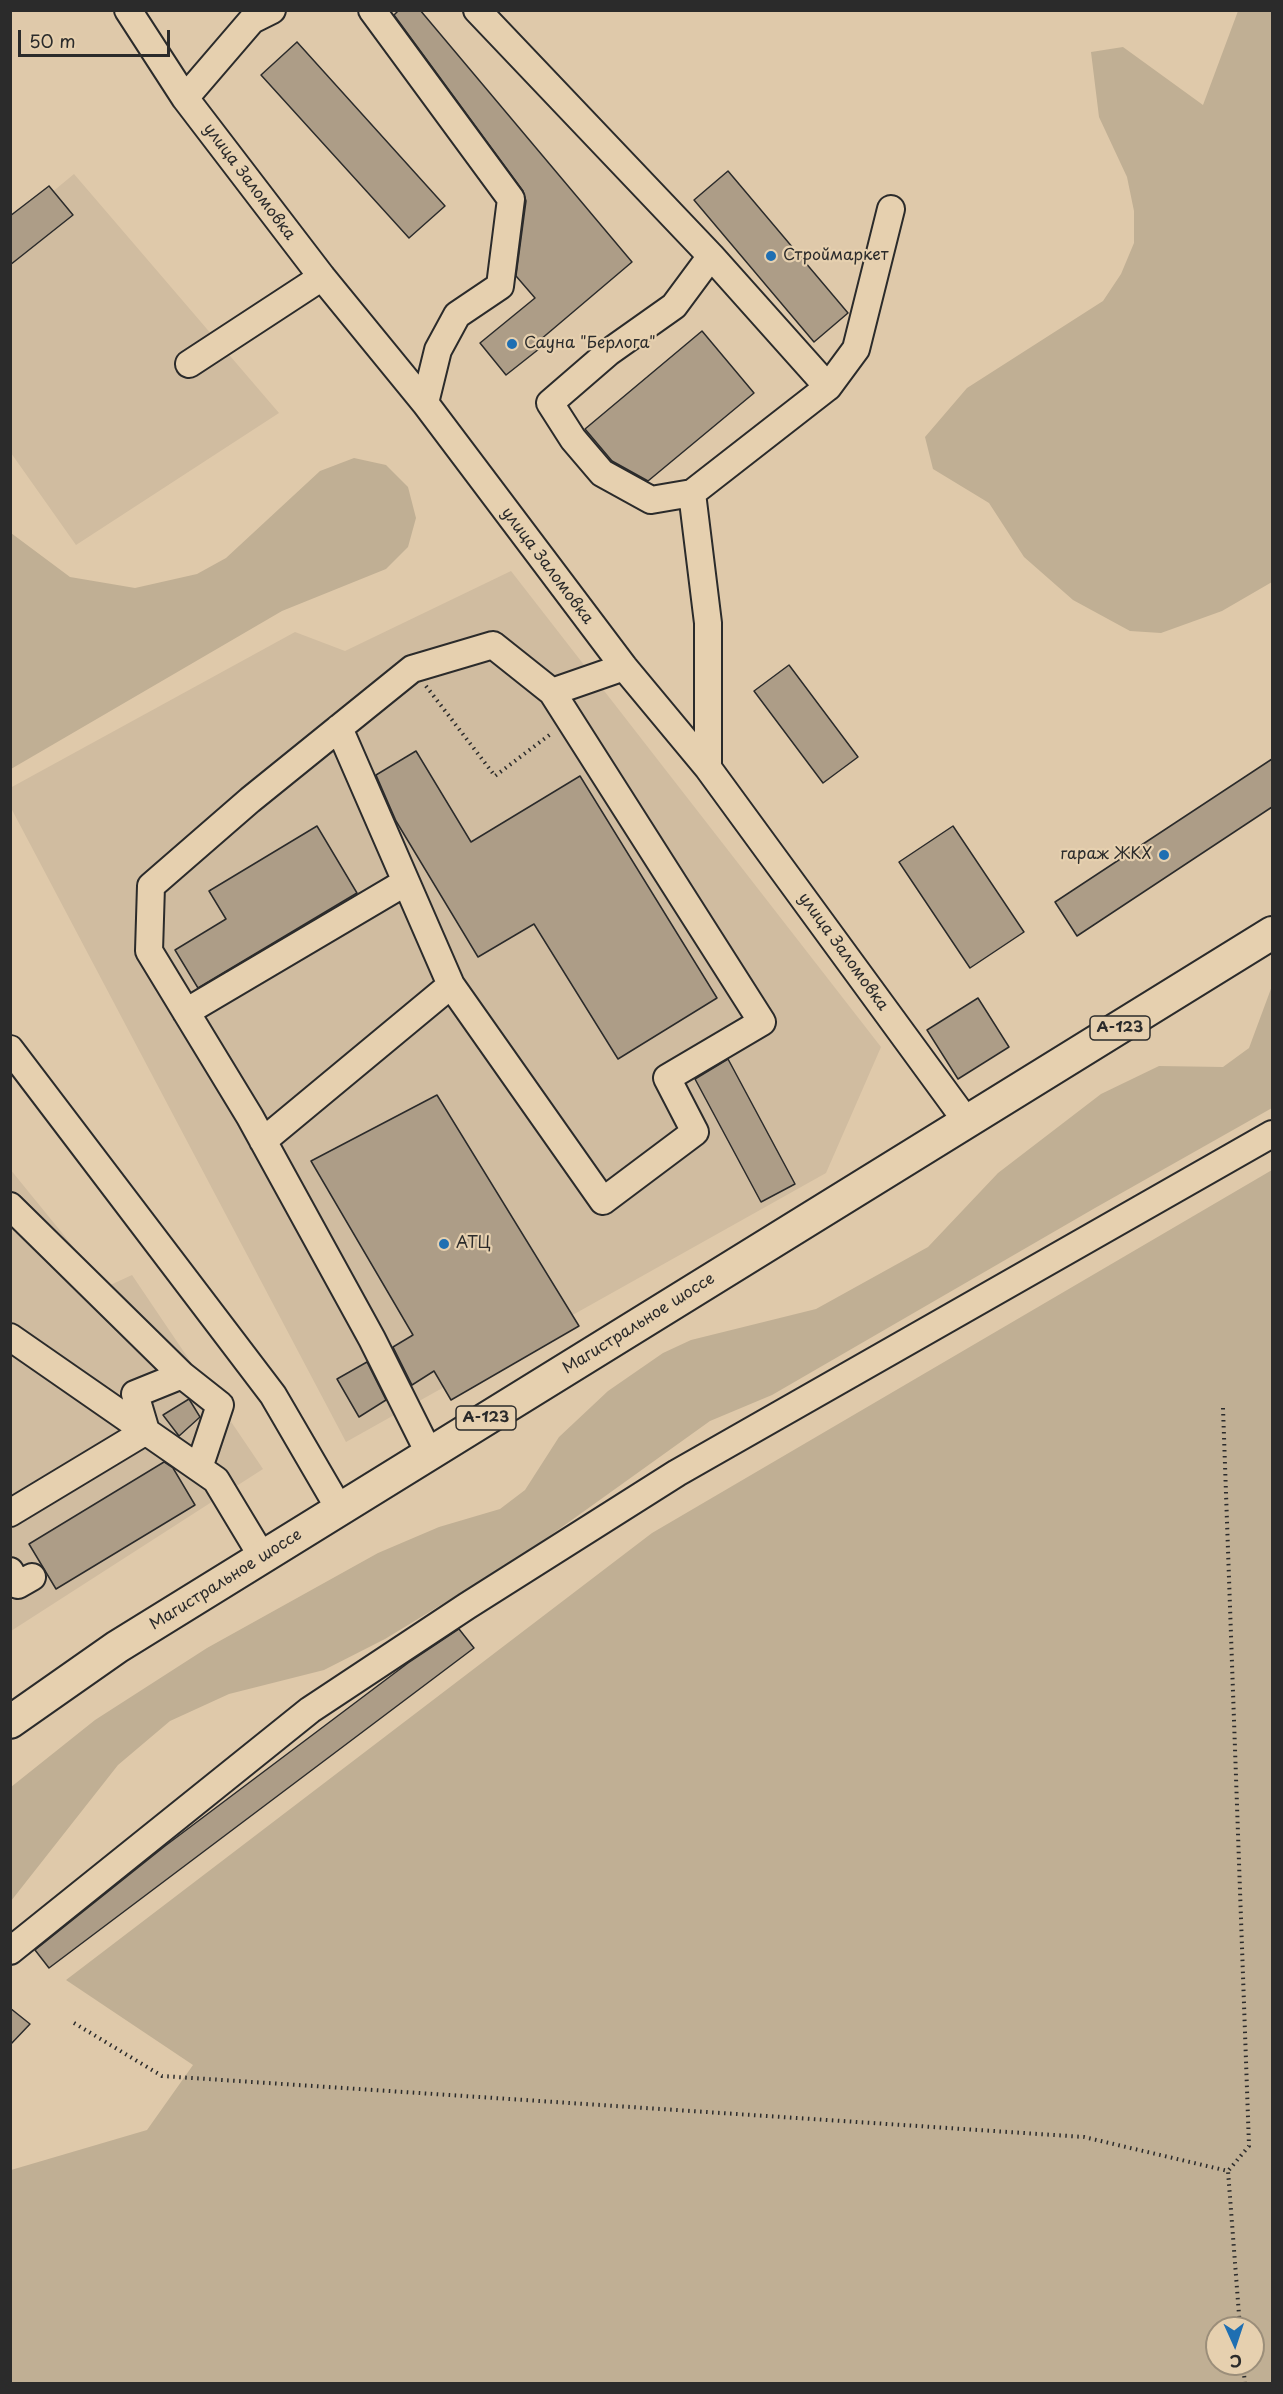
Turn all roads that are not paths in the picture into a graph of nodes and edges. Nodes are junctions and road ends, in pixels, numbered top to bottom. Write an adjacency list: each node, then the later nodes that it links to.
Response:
1 (128, 10): 5 (street, улица Заломовка)
2 (272, 10): 5 (street)
3 (372, 10): 11 (street)
4 (477, 10): 7 (street)
5 (185, 98): 8 (street, улица Заломовка)
6 (891, 209): 10 (street)
7 (711, 256): 10 (street); 12 (street)
8 (322, 277): 9 (street); 11 (street, улица Заломовка)
9 (189, 364)
10 (828, 387): 12 (street)
11 (425, 403): 13 (street, улица Заломовка)
12 (692, 493): 16 (street)
13 (624, 668): 14 (street); 16 (street, улица Заломовка)
14 (552, 692): 15 (street); 19 (street)
15 (339, 728): 17 (street); 20 (street)
16 (708, 768): 22 (street, улица Заломовка)
17 (406, 882): 19 (street); 20 (street)
18 (1272, 933): 22 (main road, Магистральное шоссе / А-123)
19 (451, 985): 24 (street)
20 (186, 1012): 24 (street)
21 (10, 1049): 32 (street)
22 (967, 1122): 29 (main road, Магистральное шоссе / А-123)
23 (1272, 1134): 35 (street)
24 (263, 1141): 29 (street)
25 (10, 1206): 27 (street)
26 (10, 1337): 28 (street)
27 (182, 1375): 28 (street); 30 (street)
28 (146, 1431): 30 (street); 31 (street)
29 (429, 1453): 32 (main road, Магистральное шоссе / А-123)
30 (199, 1468): 33 (street)
31 (15, 1505)
32 (340, 1510): 33 (main road, Магистральное шоссе / А-123)
33 (263, 1558): 34 (main road, Магистральное шоссе / А-123)
34 (10, 1722)
35 (10, 1951)

